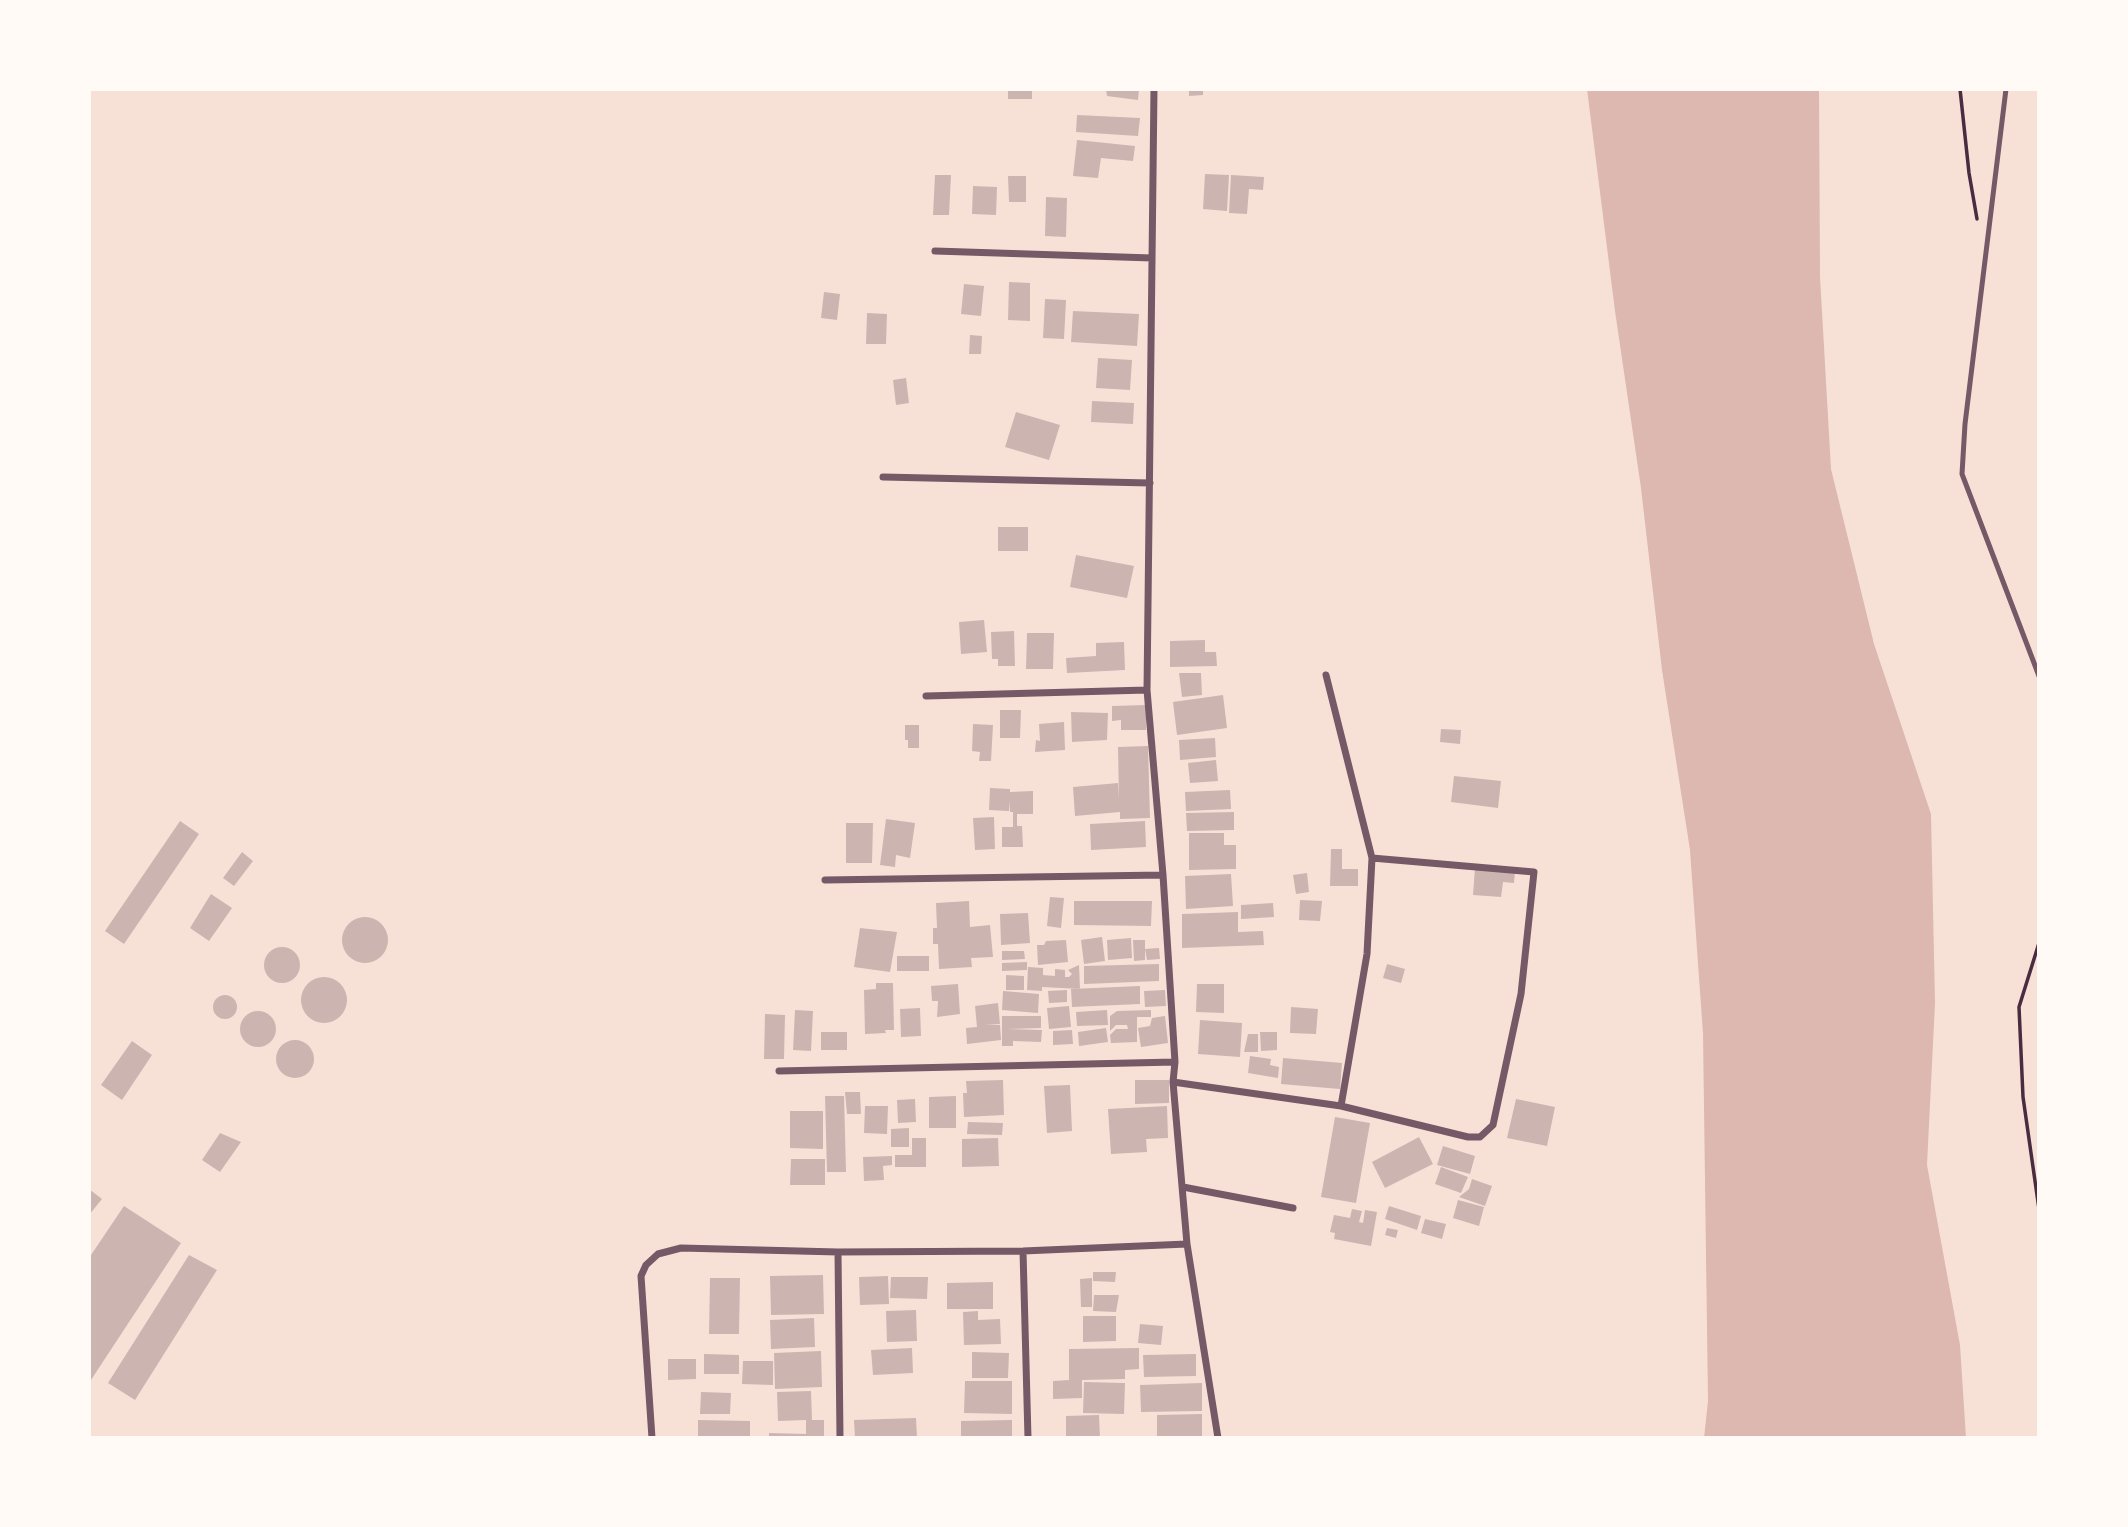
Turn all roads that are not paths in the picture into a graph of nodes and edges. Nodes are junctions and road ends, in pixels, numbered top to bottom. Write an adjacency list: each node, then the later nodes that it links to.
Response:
1 (1154, 89): 4 (street)
2 (2006, 89): 8 (lane)
3 (935, 251): 4 (street)
4 (1152, 258): 6 (street)
5 (883, 477): 6 (street)
6 (1150, 483): 9 (street)
7 (1326, 675): 11 (street)
8 (2039, 676)
9 (1147, 690): 10 (street); 12 (street)
10 (926, 696)
11 (1372, 858): 17 (street); 17 (street)
12 (1163, 875): 13 (street); 14 (street)
13 (825, 880)
14 (1175, 1062): 15 (street); 16 (street)
15 (779, 1071)
16 (1173, 1082): 17 (street); 18 (street)
17 (1341, 1106)
18 (1183, 1187): 19 (street); 20 (street)
19 (1293, 1208)
20 (1187, 1244): 21 (street); 26 (street)
21 (1023, 1251): 22 (street); 25 (street)
22 (838, 1252): 23 (street); 24 (street)
23 (652, 1438)
24 (840, 1438)
25 (1028, 1438)
26 (1218, 1438)

